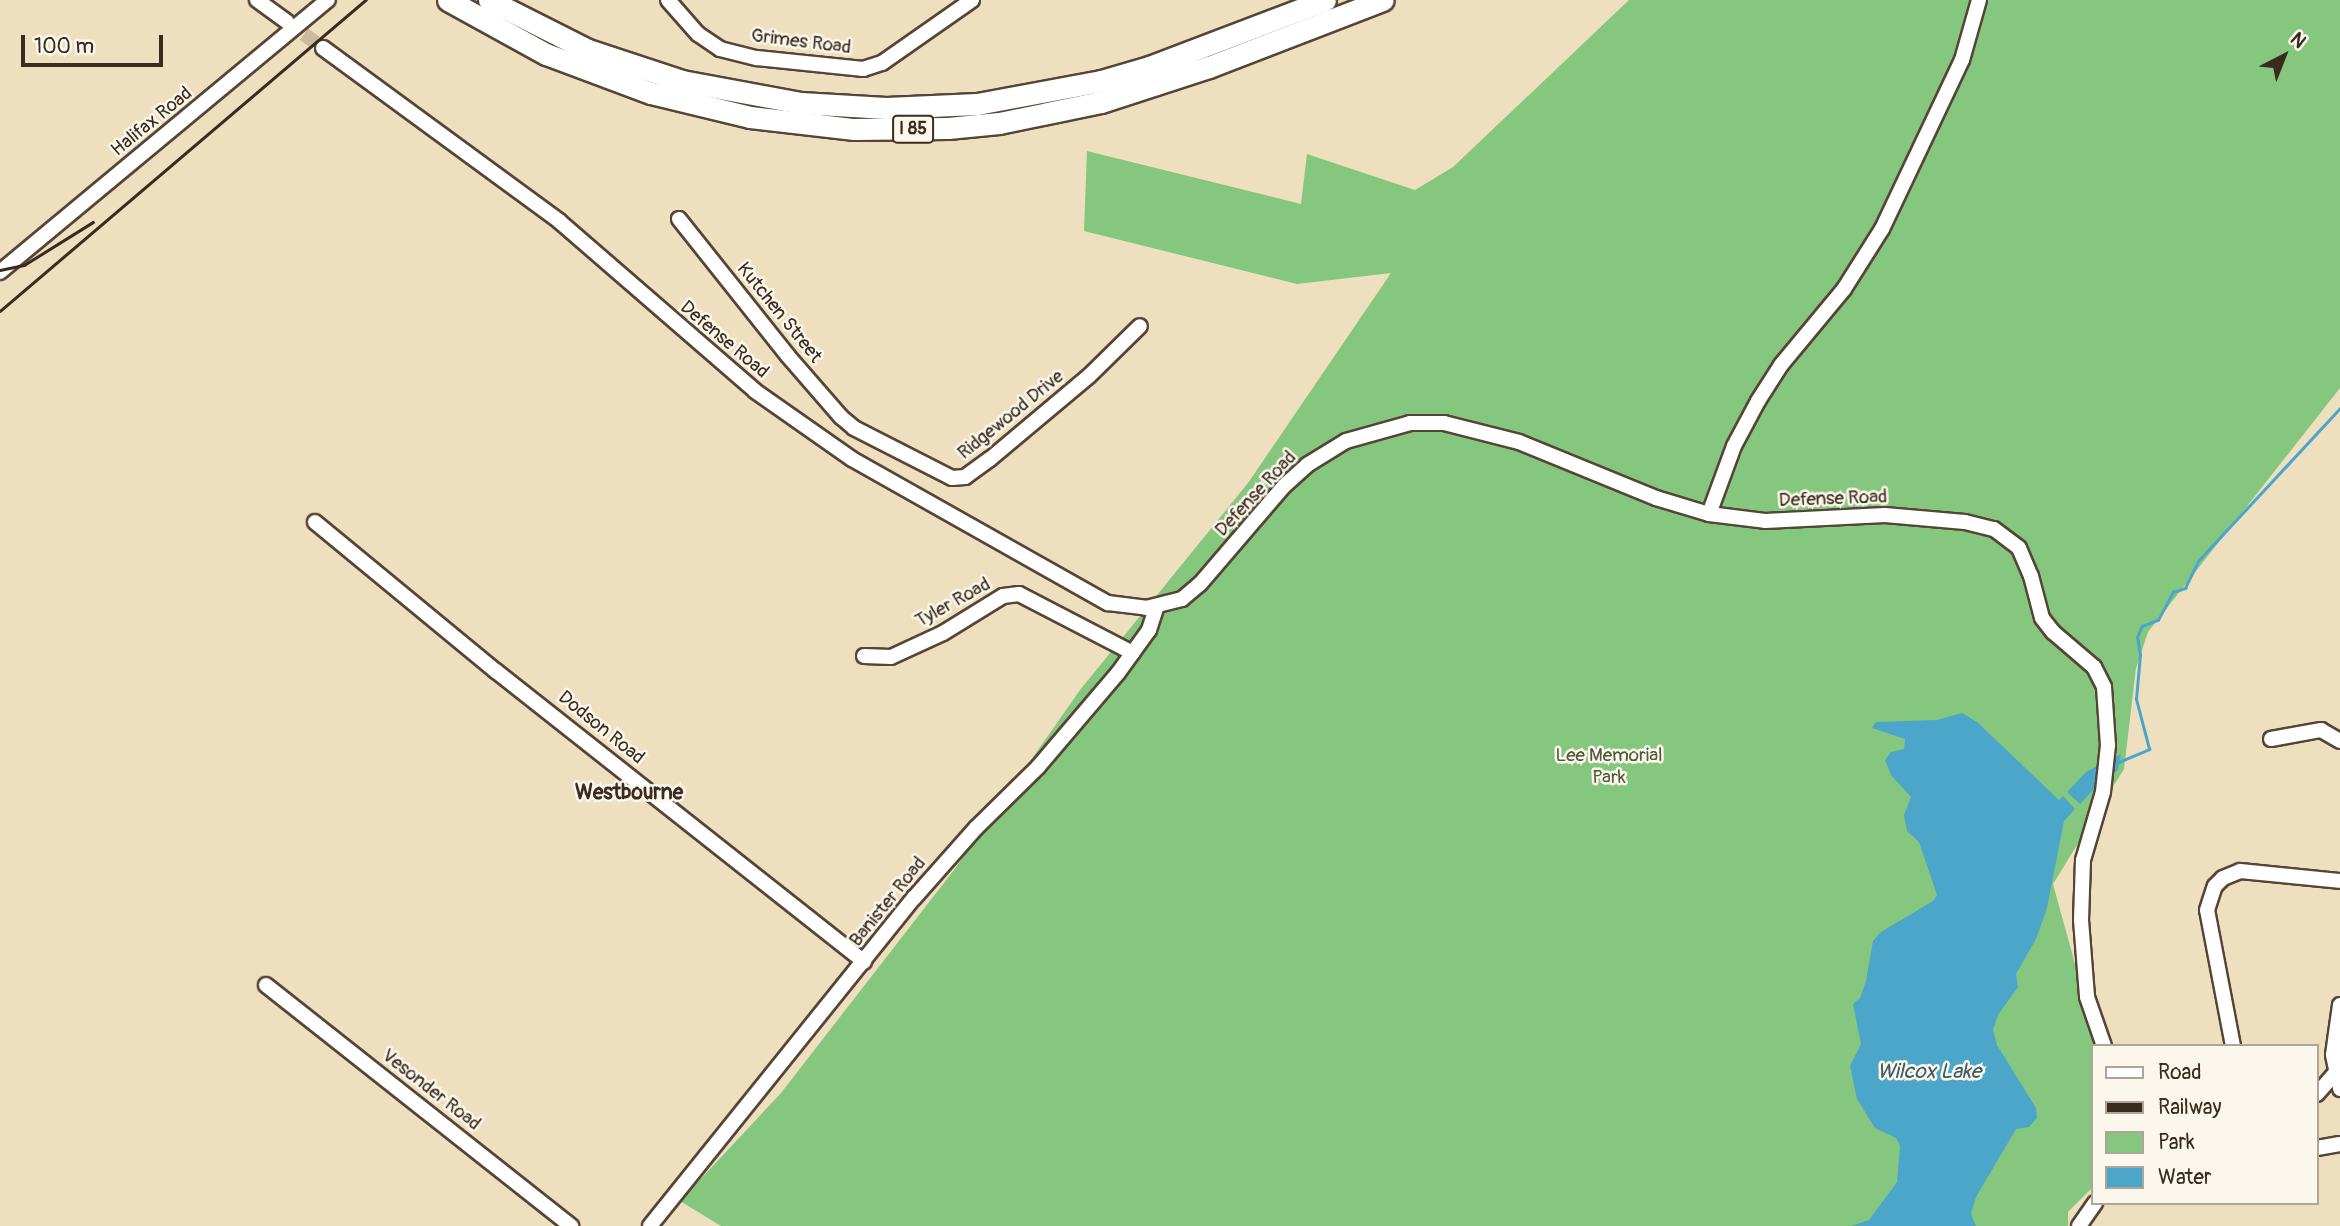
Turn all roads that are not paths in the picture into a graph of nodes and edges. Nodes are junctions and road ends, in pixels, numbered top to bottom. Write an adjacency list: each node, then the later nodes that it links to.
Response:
1 (257, 0): 10 (street)
2 (328, 0): 13 (street, Halifax Road)
3 (448, 0): 8 (highway, I 85)
4 (489, 0): 7 (highway, I 85)
5 (668, 0): 6 (street, Grimes Road)
6 (972, 0)
7 (1325, 0)
8 (1383, 0)
9 (1979, 0): 17 (street)
10 (287, 22)
11 (323, 48): 16 (street, Defense Road)
12 (679, 219): 15 (street, Kutchen Street)
13 (0, 272)
14 (1140, 326): 15 (street, Ridgewood Drive)
15 (854, 428): 16 (street)
16 (838, 450): 19 (street, Defense Road)
17 (1709, 514): 19 (street, Defense Road); 30 (street, Defense Road)
18 (315, 522): 27 (street, Dodson Road)
19 (1157, 606): 20 (street, Banister Road)
20 (1133, 653): 21 (street, Tyler Road); 27 (street, Banister Road)
21 (864, 656)
22 (2340, 727): 23 (street)
23 (2321, 730): 24 (street); 25 (street)
24 (2271, 739)
25 (2340, 741)
26 (2340, 881): 31 (street)
27 (864, 962): 39 (street, Banister Road)
28 (266, 985): 38 (street, Vesonder Road)
29 (2340, 1005): 32 (street)
30 (2103, 1044)
31 (2233, 1044)
32 (2335, 1073): 33 (street); 34 (street)
33 (2340, 1089)
34 (2319, 1092)
35 (2340, 1144): 36 (street)
36 (2319, 1148)
37 (2094, 1205): 40 (street)
38 (571, 1226)
39 (650, 1226)
40 (2079, 1226)

